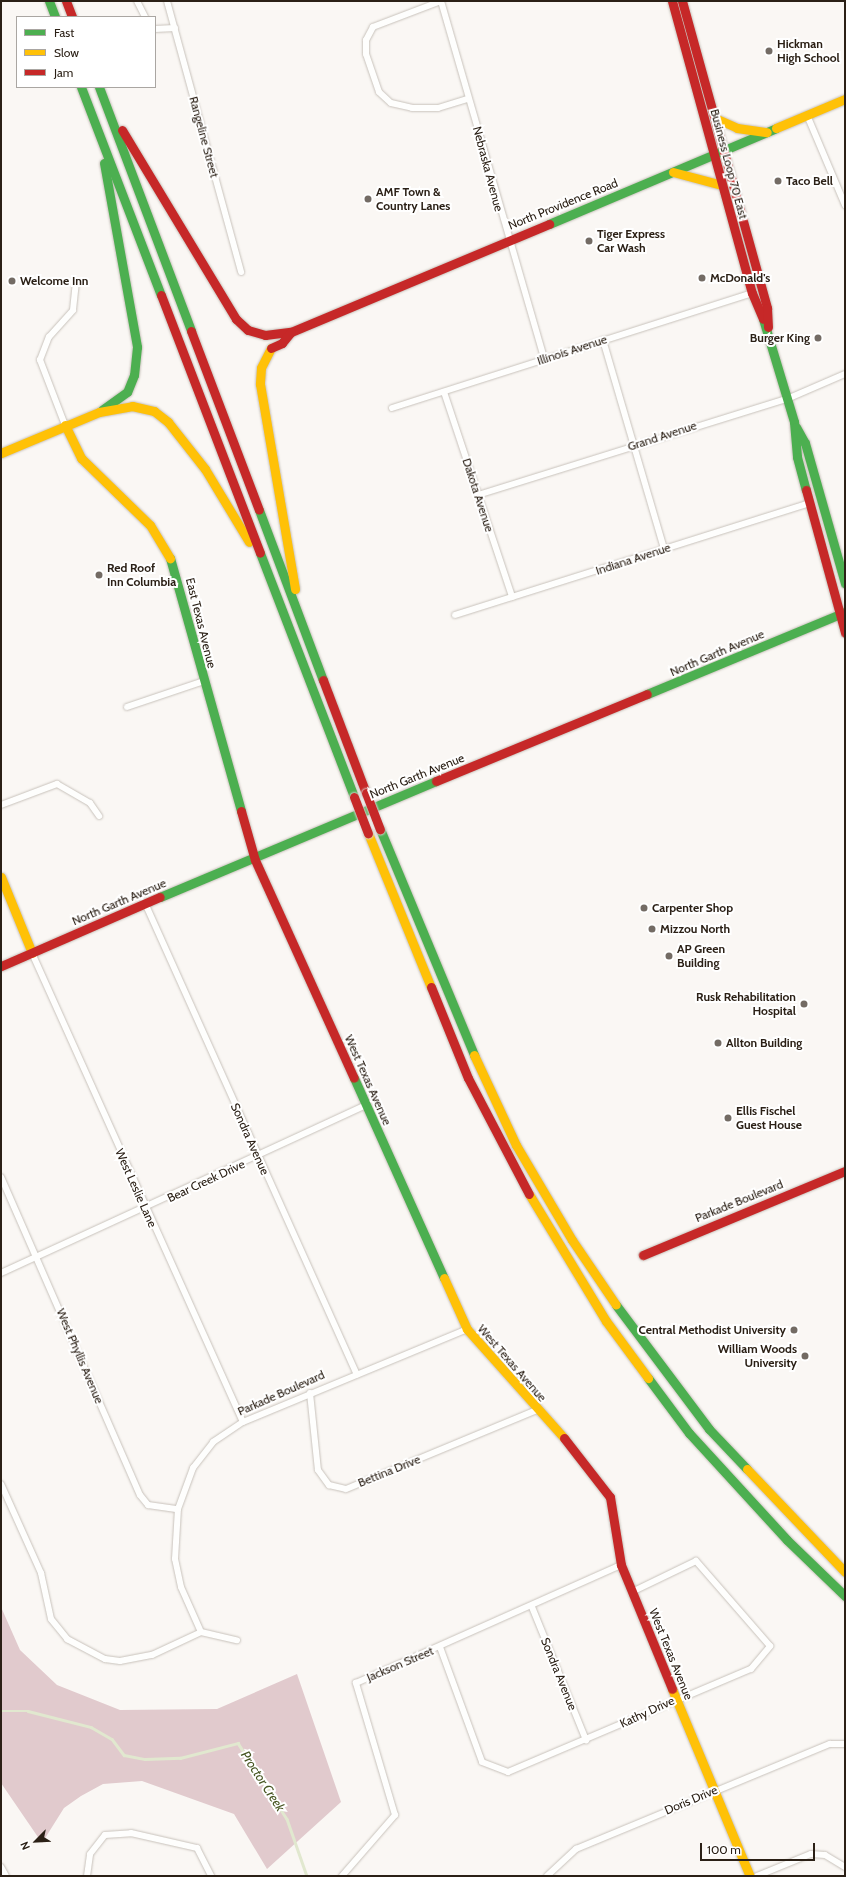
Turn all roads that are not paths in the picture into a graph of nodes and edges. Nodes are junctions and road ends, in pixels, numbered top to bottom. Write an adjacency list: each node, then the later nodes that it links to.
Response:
1 (48, 1): 8 (main road)
2 (66, 1): 9 (main road)
3 (137, 1): 10 (street)
4 (168, 1): 11 (street, Rangeline Street)
5 (441, 1): 16 (street, Nebraska Avenue); 16 (street)
6 (672, 1): 23 (main road, Business Loop 70 East)
7 (682, 1): 19 (main road, Business Loop 70 East)
8 (54, 16)
9 (72, 16)
10 (144, 16)
11 (175, 28): 12 (street); 28 (street, Rangeline Street)
12 (156, 29)
13 (81, 88): 20 (main road)
14 (99, 88): 52 (main road)
15 (100, 88): 31 (main road, North Providence Road)
16 (468, 99): 27 (street, Nebraska Avenue)
17 (845, 99): 18 (main road, North Providence Road)
18 (807, 115): 21 (main road, North Providence Road); 26 (street)
19 (715, 118): 21 (main road); 22 (main road, Business Loop 70 East)
20 (96, 128): 39 (main road); 48 (main road)
21 (769, 132): 22 (main road, North Providence Road)
22 (724, 151): 23 (main road, North Providence Road); 32 (main road, Business Loop 70 East)
23 (714, 156): 24 (main road, North Providence Road); 25 (main road, Business Loop 70 East)
24 (674, 172): 25 (main road); 27 (main road, North Providence Road)
25 (722, 185): 30 (main road, Business Loop 70 East)
26 (845, 205)
27 (508, 240): 31 (main road, North Providence Road); 34 (street, Nebraska Avenue)
28 (241, 272)
29 (76, 282): 40 (street)
30 (752, 293): 32 (main road, Business Loop 70 East); 33 (street, Illinois Avenue)
31 (291, 332): 52 (main road, North Providence Road)
32 (768, 332): 37 (main road, Business Loop 70 East)
33 (603, 340): 34 (street, Illinois Avenue); 42 (street)
34 (544, 359): 36 (street, Illinois Avenue)
35 (845, 374): 37 (street, Grand Avenue)
36 (444, 392): 38 (street, Illinois Avenue); 44 (street, Dakota Avenue)
37 (787, 399): 41 (main road, Business Loop 70 East); 42 (street, Grand Avenue)
38 (392, 408)
39 (99, 412): 40 (main road); 48 (main road)
40 (65, 425): 43 (main road); 54 (main road, East Texas Avenue)
41 (795, 426): 45 (main road, Business Loop 70 East); 47 (main road, Business Loop 70 East)
42 (633, 445): 44 (street, Grand Avenue); 46 (street)
43 (1, 453)
44 (478, 495): 49 (street, Dakota Avenue)
45 (810, 503): 46 (street, Indiana Avenue); 50 (main road, Business Loop 70 East)
46 (664, 549): 49 (street, Indiana Avenue)
47 (845, 583)
48 (276, 596): 83 (main road, bridge)
49 (512, 597): 51 (street, Indiana Avenue)
50 (842, 613): 53 (main road, Business Loop 70 East); 58 (main road, North Garth Avenue)
51 (456, 615)
52 (300, 616): 78 (main road, bridge)
53 (845, 633)
54 (204, 681): 55 (street); 58 (main road, East Texas Avenue)
55 (127, 707)
56 (1, 805): 57 (street)
57 (99, 816)
58 (255, 860): 60 (main road, North Garth Avenue); 63 (main road, West Texas Avenue)
59 (1, 877): 61 (main road)
60 (145, 903): 61 (main road, North Garth Avenue); 64 (street, Sondra Avenue)
61 (32, 953): 62 (main road, North Garth Avenue); 67 (street, West Leslie Lane)
62 (1, 966)
63 (366, 1105): 64 (street, Bear Creek Drive); 71 (main road, West Texas Avenue)
64 (258, 1157): 67 (street, Bear Creek Drive); 72 (street, Sondra Avenue)
65 (845, 1171): 68 (main road, Parkade Boulevard)
66 (1, 1177): 69 (street, West Phyllis Avenue)
67 (145, 1209): 69 (street, Bear Creek Drive); 75 (street, West Leslie Lane)
68 (643, 1255)
69 (38, 1257): 70 (street, Bear Creek Drive); 77 (street, West Phyllis Avenue)
70 (1, 1273)
71 (467, 1329): 72 (street, Parkade Boulevard); 74 (main road, West Texas Avenue)
72 (357, 1375): 73 (street, Parkade Boulevard)
73 (310, 1392): 74 (street, Bettina Drive); 75 (street, Parkade Boulevard)
74 (537, 1410): 80 (main road, West Texas Avenue)
75 (243, 1422): 77 (street, Parkade Boulevard)
76 (1, 1484): 85 (street)
77 (178, 1509): 85 (street, Parkade Boulevard)
78 (803, 1531): 79 (main road); 81 (main road)
79 (845, 1563)
80 (621, 1565): 82 (main road, West Texas Avenue); 84 (street, Jackson Street)
81 (845, 1572)
82 (632, 1592): 88 (main road, West Texas Avenue); 88 (street, Kathy Drive)
83 (845, 1596)
84 (532, 1608): 87 (street, Jackson Street); 89 (street, Sondra Avenue)
85 (201, 1632): 86 (street)
86 (238, 1640)
87 (440, 1647): 89 (street, Kathy Drive); 97 (street, Jackson Street)
88 (676, 1698): 89 (street, Kathy Drive); 91 (main road, West Texas Avenue)
89 (586, 1740)
90 (845, 1744): 91 (street, Doris Drive)
91 (714, 1790): 98 (street, Doris Drive); 99 (main road, West Texas Avenue)
92 (1, 1867): 94 (street)
93 (845, 1868): 100 (street)
94 (6, 1876)
95 (87, 1876): 96 (street)
96 (211, 1876)
97 (342, 1876)
98 (547, 1876)
99 (750, 1876)
100 (757, 1876)

